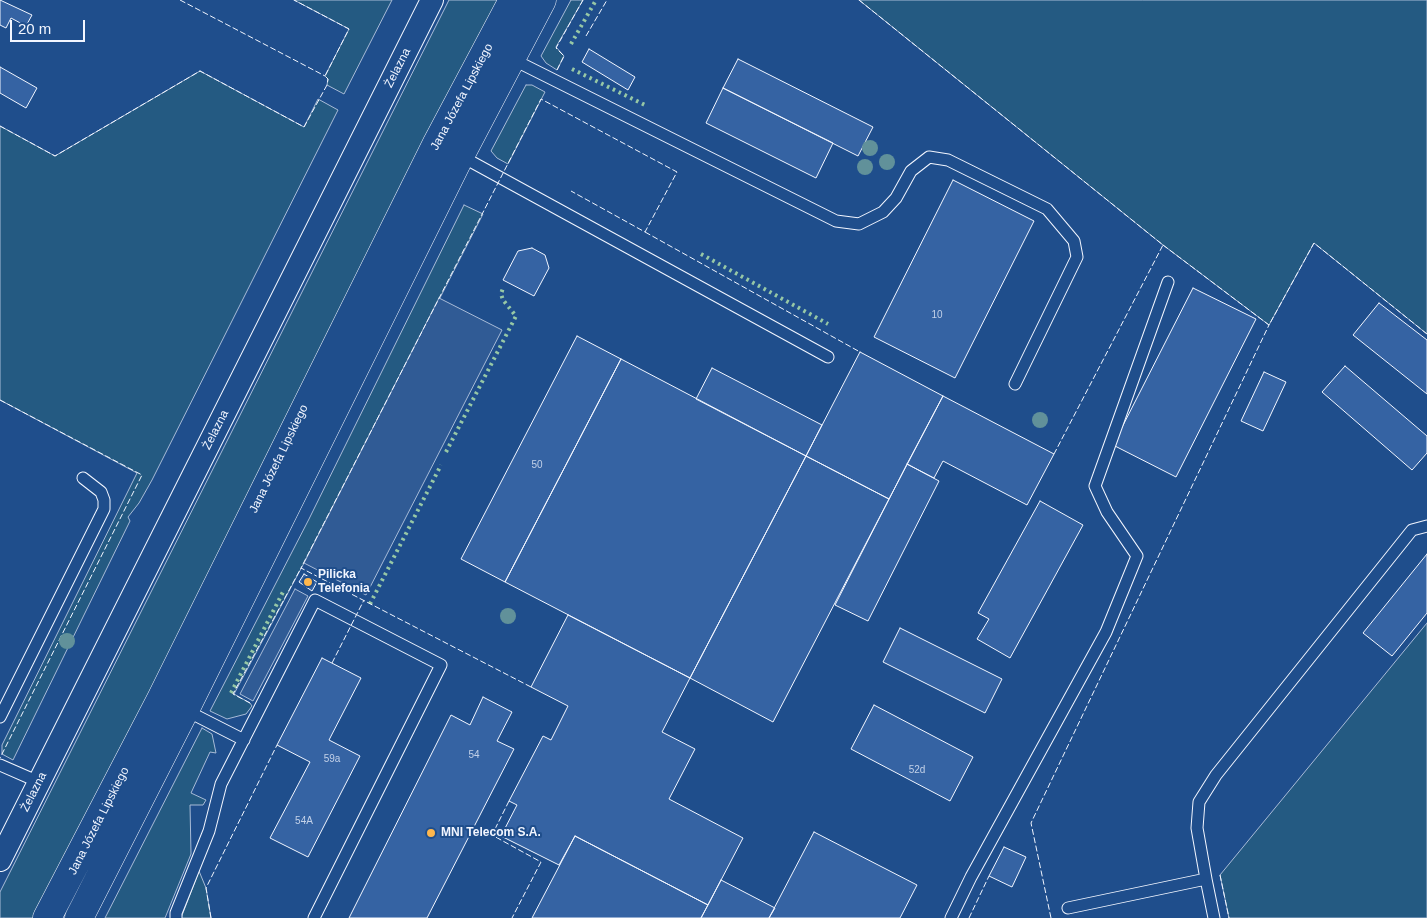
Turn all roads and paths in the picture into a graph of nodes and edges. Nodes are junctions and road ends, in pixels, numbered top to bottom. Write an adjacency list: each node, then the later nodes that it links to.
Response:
1 (432, 0): 16 (street, Żelazna)
2 (513, 0): 4 (main road, Jana Józefa Lipskiego)
3 (542, 0): 4 (main road, Jana Józefa Lipskiego)
4 (500, 53): 5 (main road, Jana Józefa Lipskiego); 8 (lane)
5 (449, 149): 7 (lane); 12 (main road, Jana Józefa Lipskiego)
6 (1168, 282): 24 (lane)
7 (828, 356)
8 (1015, 384)
9 (83, 478): 11 (lane)
10 (1427, 526): 18 (lane)
11 (4, 699): 13 (lane)
12 (173, 705): 14 (lane); 20 (main road, Jana Józefa Lipskiego); 21 (main road, Jana Józefa Lipskiego)
13 (0, 717)
14 (244, 740): 22 (lane); 23 (lane)
15 (0, 765): 16 (lane)
16 (39, 782): 17 (street, Żelazna)
17 (0, 860)
18 (1206, 879): 19 (lane); 25 (lane)
19 (1068, 908)
20 (47, 918)
21 (79, 918)
22 (176, 918)
23 (314, 918)
24 (951, 918)
25 (1214, 918)

